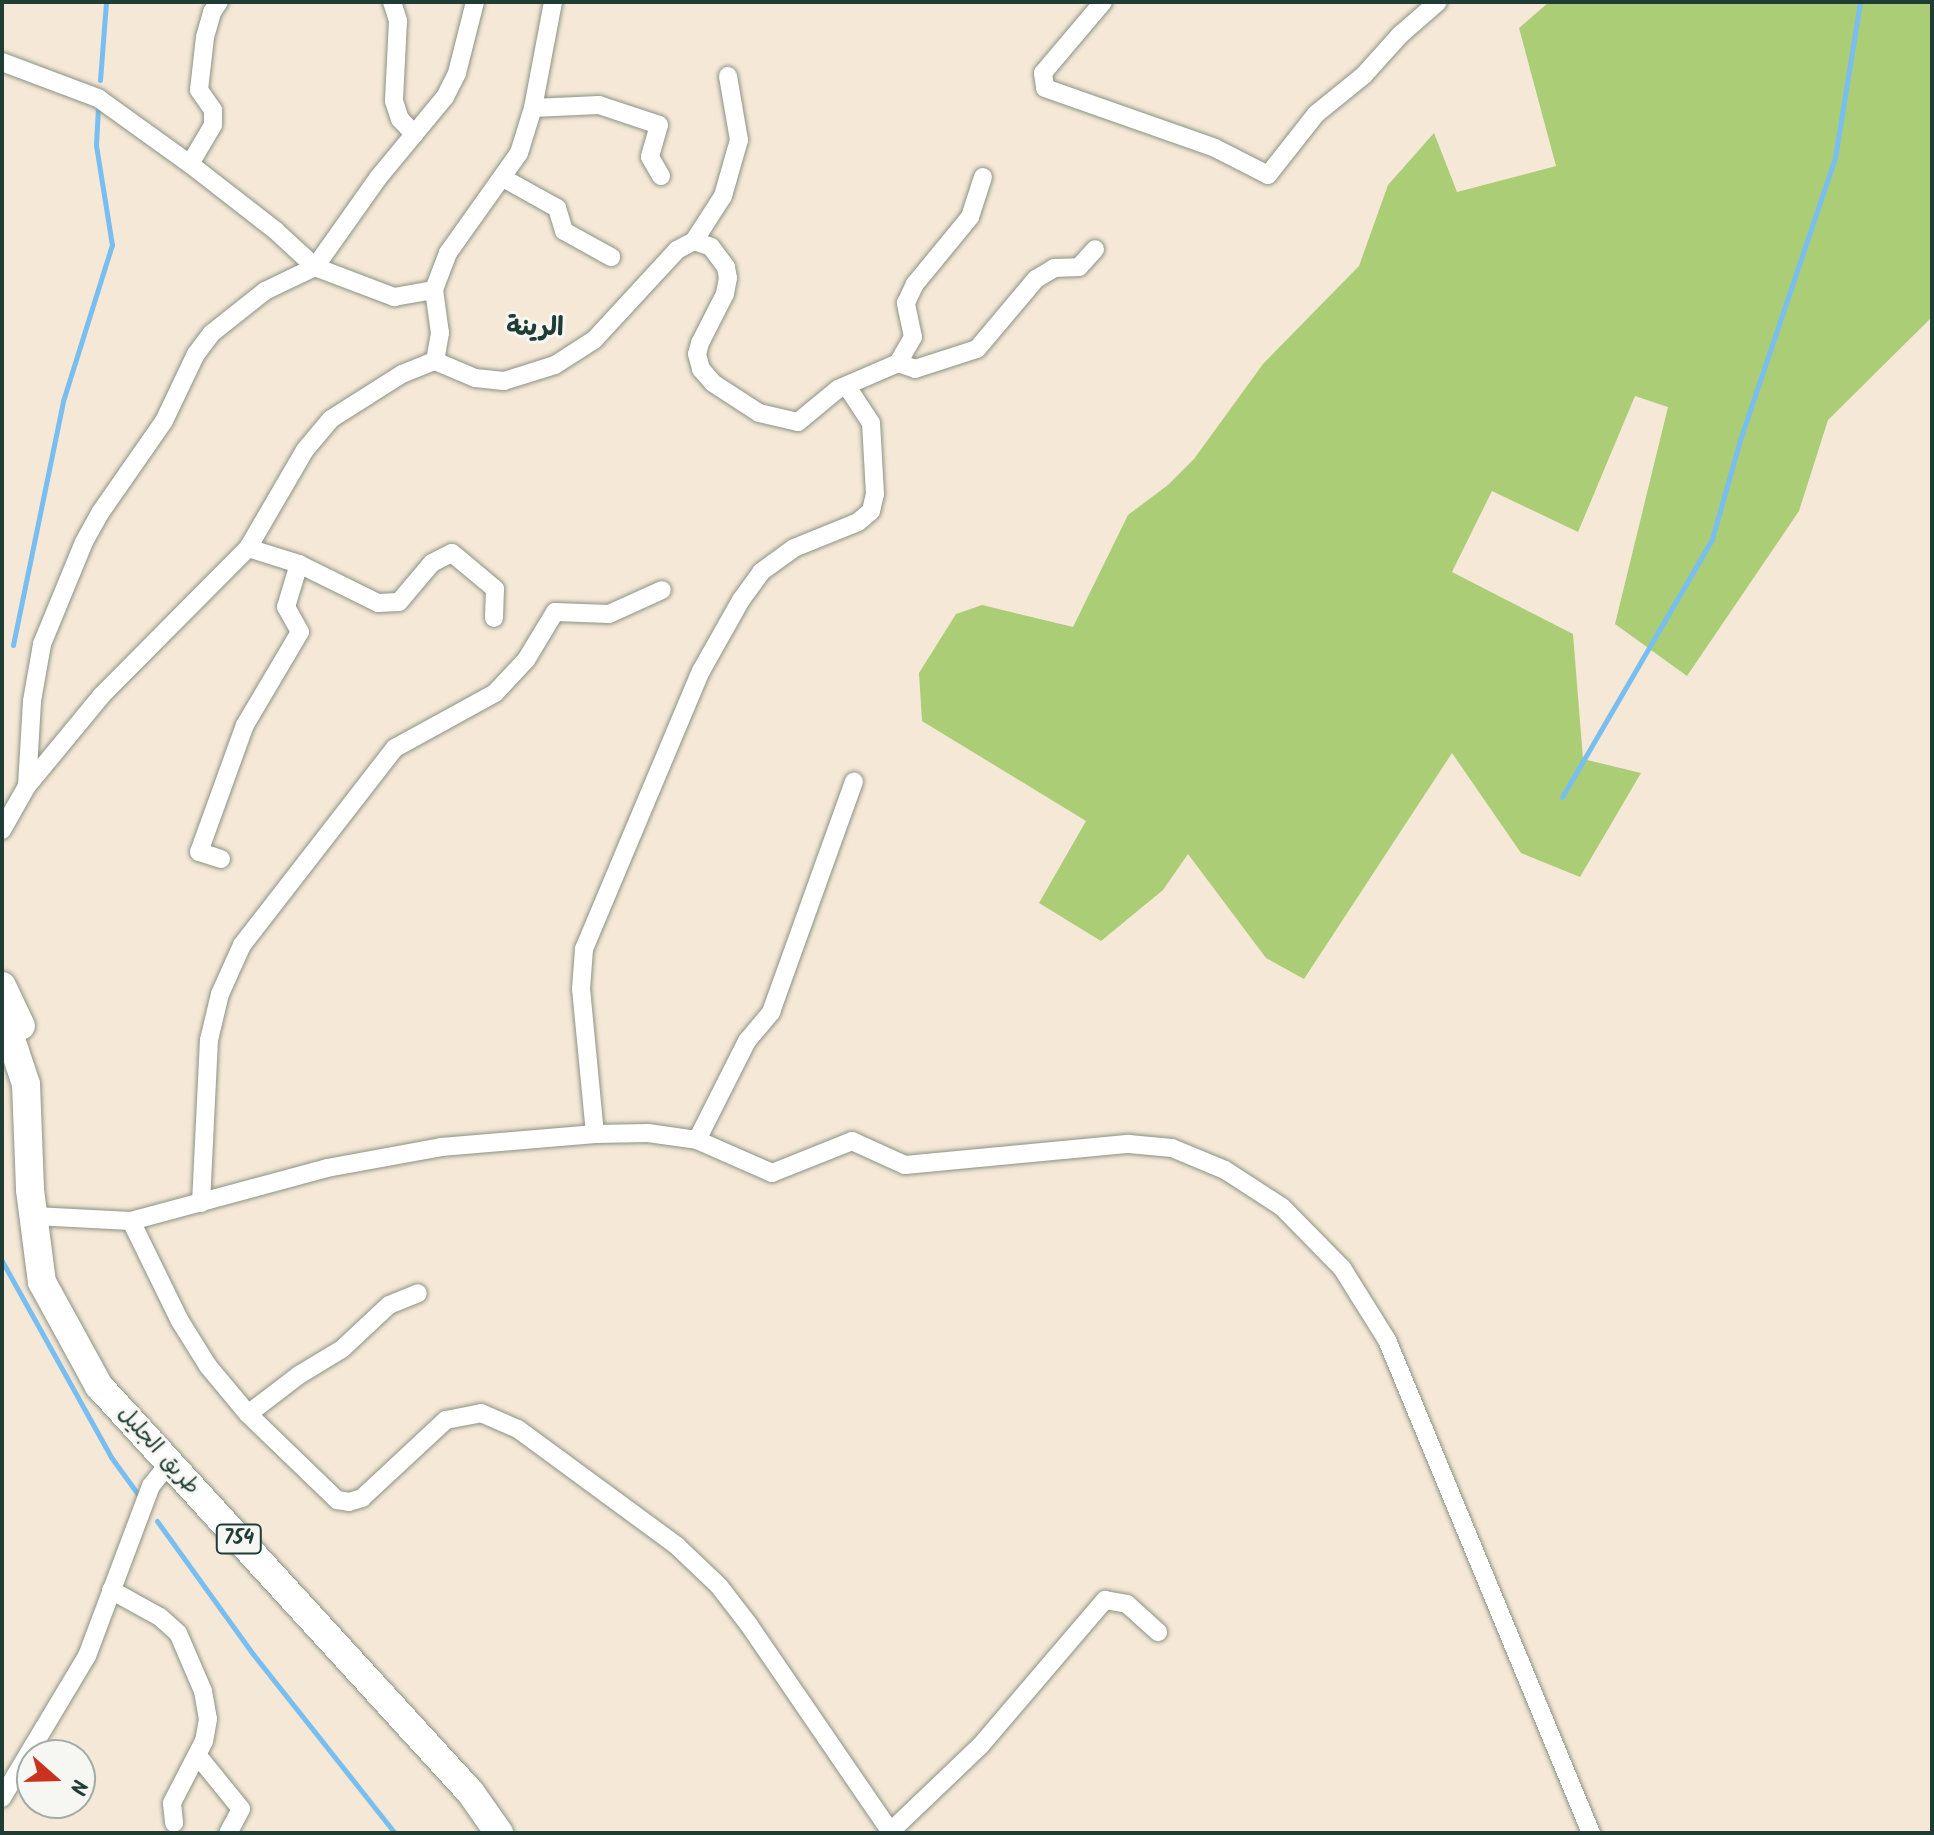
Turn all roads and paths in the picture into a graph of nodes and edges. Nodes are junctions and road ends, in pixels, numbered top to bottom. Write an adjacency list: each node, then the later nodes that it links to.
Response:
1 (219, 2): 11 (street)
2 (392, 2): 10 (street)
3 (475, 2): 10 (street)
4 (553, 2): 9 (street)
5 (1103, 2): 6 (street)
6 (1438, 2)
7 (2, 62): 11 (street)
8 (728, 76): 15 (street)
9 (533, 108): 12 (street); 14 (street)
10 (414, 134): 18 (street)
11 (190, 164): 18 (street)
12 (661, 176)
13 (983, 177): 21 (street)
14 (503, 178): 17 (street); 19 (street)
15 (694, 241): 20 (street); 22 (street)
16 (1095, 249): 21 (street)
17 (611, 257)
18 (315, 267): 19 (street); 28 (street)
19 (434, 290): 20 (street)
20 (435, 361): 23 (street)
21 (898, 363): 22 (street)
22 (848, 388): 33 (street)
23 (248, 548): 24 (street); 28 (street)
24 (299, 564): 26 (street); 30 (street)
25 (662, 590): 35 (street)
26 (494, 618)
27 (854, 781): 34 (street)
28 (27, 786): 29 (street)
29 (2, 830)
30 (221, 859)
31 (2, 986): 36 (main road, طريق الجليل / 754)
32 (2, 1012): 36 (main road, طريق الجليل / 754)
33 (595, 1134): 34 (street); 35 (street)
34 (697, 1140): 49 (street)
35 (201, 1203): 37 (street)
36 (34, 1216): 37 (street); 40 (main road, طريق الجليل / 754)
37 (131, 1221): 39 (street)
38 (418, 1293): 39 (street)
39 (248, 1414): 46 (street)
40 (169, 1463): 41 (street); 48 (main road, طريق الجليل / 754)
41 (111, 1590): 43 (street); 44 (street)
42 (1158, 1632): 46 (street)
43 (198, 1756): 45 (street); 47 (street)
44 (2, 1798)
45 (174, 1823)
46 (890, 1832)
47 (228, 1833)
48 (499, 1833)
49 (1591, 1833)

